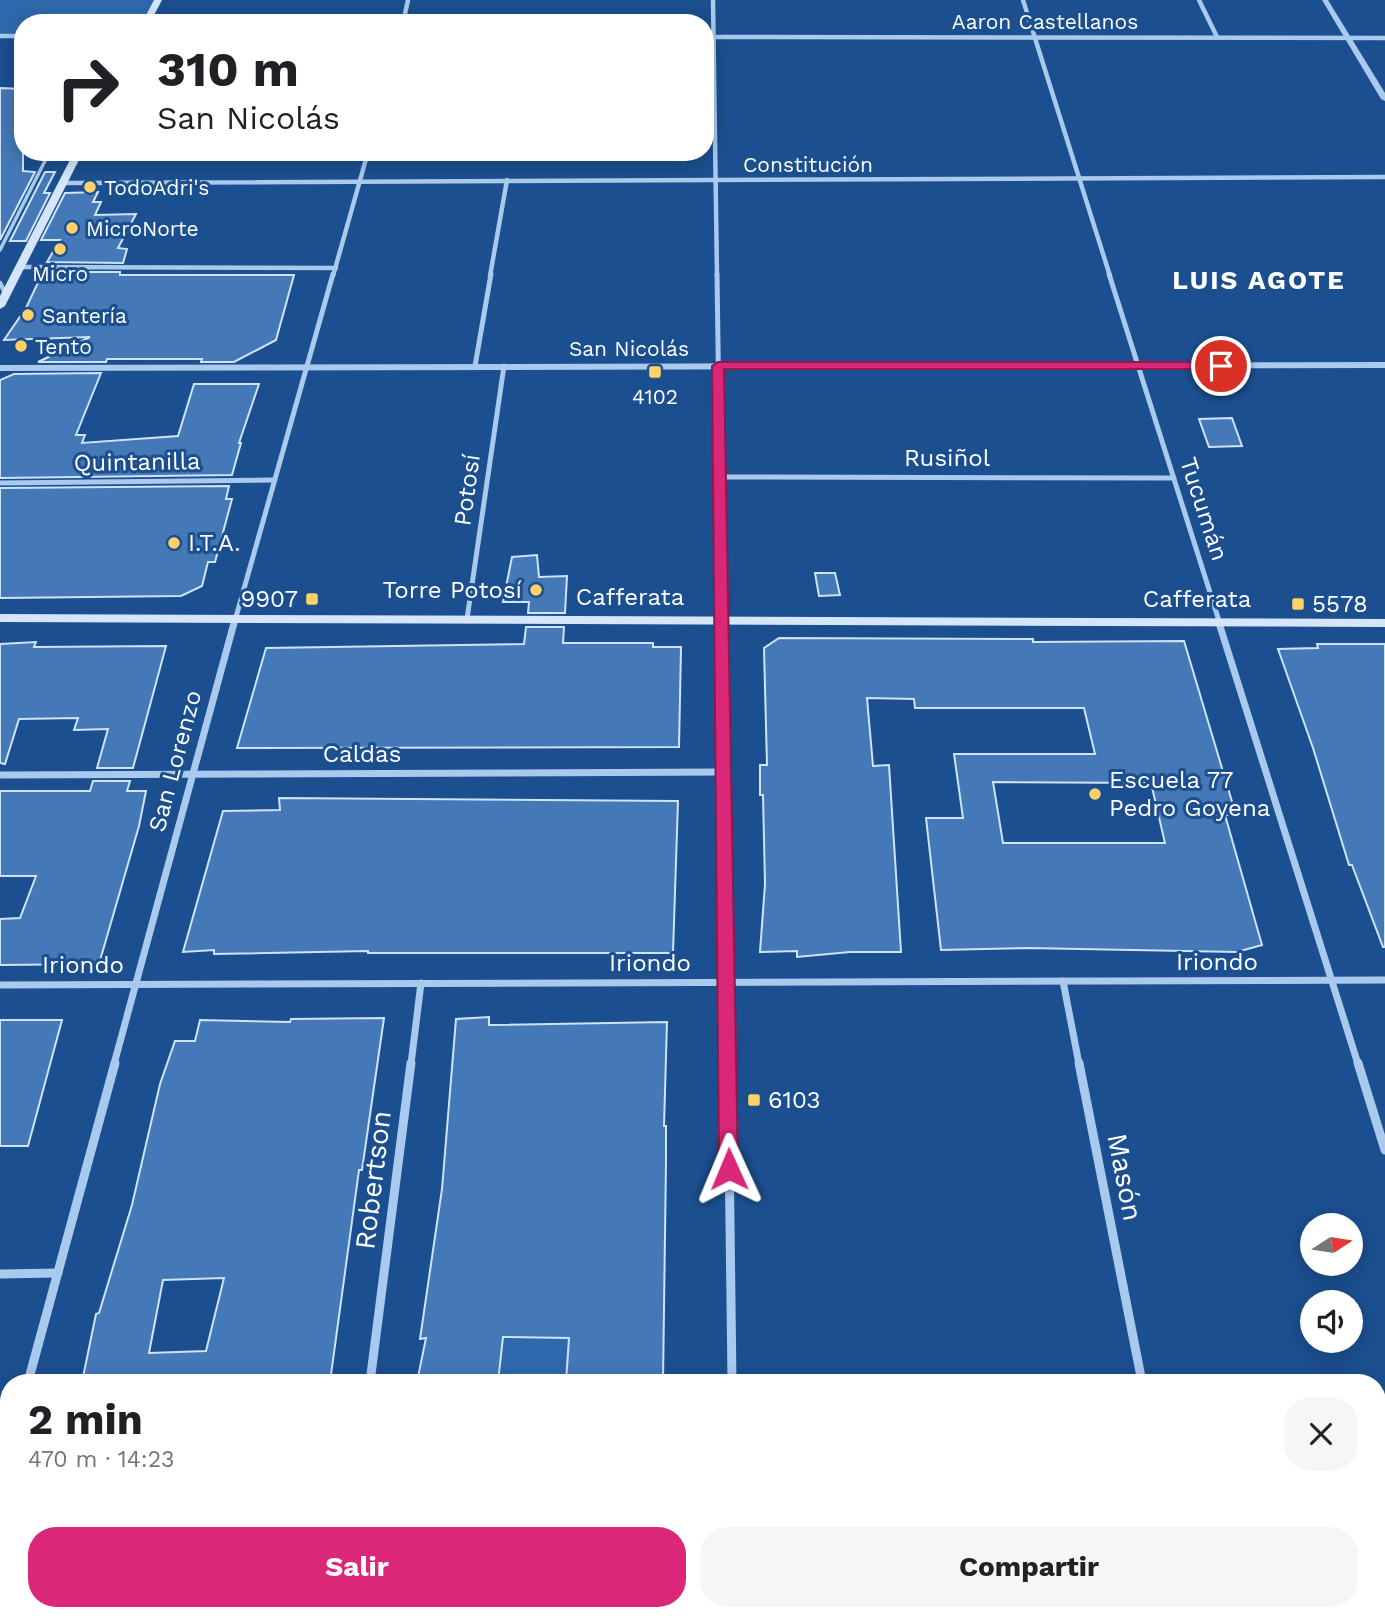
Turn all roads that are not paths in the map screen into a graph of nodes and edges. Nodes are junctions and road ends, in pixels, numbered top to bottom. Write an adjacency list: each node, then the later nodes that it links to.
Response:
1 (1023, 0): 5 (street, Tucumán)
2 (1199, 0): 6 (street)
3 (1325, 0): 7 (street)
4 (714, 37): 5 (street, Aaron Castellanos); 10 (street)
5 (1035, 37): 6 (street, Aaron Castellanos); 15 (street, Tucumán)
6 (1217, 37): 7 (street, Aaron Castellanos)
7 (1348, 37): 8 (street, Aaron Castellanos); 9 (street)
8 (1385, 37)
9 (1385, 99)
10 (715, 101): 17 (street)
11 (45, 161): 20 (lane)
12 (75, 161): 19 (main road)
13 (366, 161): 18 (street, San Lorenzo)
14 (1385, 177): 15 (street, Constitución)
15 (1080, 179): 17 (street, Constitución); 30 (street, Tucumán)
16 (507, 180): 17 (street, Constitución); 18 (street, Constitución); 27 (street)
17 (716, 180): 29 (street)
18 (360, 181): 19 (street, Constitución); 22 (street, San Lorenzo)
19 (64, 183): 21 (main road)
20 (0, 250)
21 (20, 267): 22 (street); 24 (main road)
22 (336, 268): 31 (street, San Lorenzo)
23 (0, 283): 24 (lane)
24 (6, 295): 25 (main road)
25 (0, 306)
26 (1385, 365): 30 (street, San Nicolás)
27 (475, 366): 28 (street, San Nicolás); 31 (street, San Nicolás)
28 (504, 366): 29 (street, San Nicolás); 39 (street, Potosí)
29 (718, 366): 30 (street, San Nicolás); 33 (street)
30 (1139, 366): 34 (street, Tucumán)
31 (307, 367): 32 (street, San Nicolás); 35 (street, San Lorenzo)
32 (0, 368)
33 (719, 477): 34 (street, Rusiñol); 40 (street)
34 (1174, 478): 41 (street, Tucumán)
35 (275, 480): 36 (street, Quintanilla); 38 (street, San Lorenzo)
36 (0, 483)
37 (0, 618): 38 (main road, Cafferata)
38 (235, 620): 39 (main road, Cafferata); 45 (street, San Lorenzo)
39 (467, 620): 40 (main road, Cafferata)
40 (722, 620): 41 (main road, Cafferata); 43 (street)
41 (1219, 622): 42 (main road, Cafferata); 48 (street, Tucumán)
42 (1385, 622)
43 (723, 772): 45 (street, Caldas); 49 (street)
44 (0, 775): 45 (street, Caldas)
45 (193, 775): 51 (street, San Lorenzo)
46 (1385, 980): 48 (street, Iriondo)
47 (1063, 981): 48 (street, Iriondo); 49 (street, Iriondo); 59 (street, Masón)
48 (1332, 981): 53 (street, Tucumán)
49 (726, 982): 50 (street, Iriondo); 58 (street)
50 (421, 983): 51 (street, Iriondo); 57 (street, Robertson)
51 (136, 984): 52 (street, Iriondo); 54 (street, San Lorenzo)
52 (0, 985)
53 (1385, 1150)
54 (58, 1273): 55 (street); 56 (street, San Lorenzo)
55 (0, 1274)
56 (30, 1374)
57 (371, 1374)
58 (732, 1374)
59 (1140, 1374)

